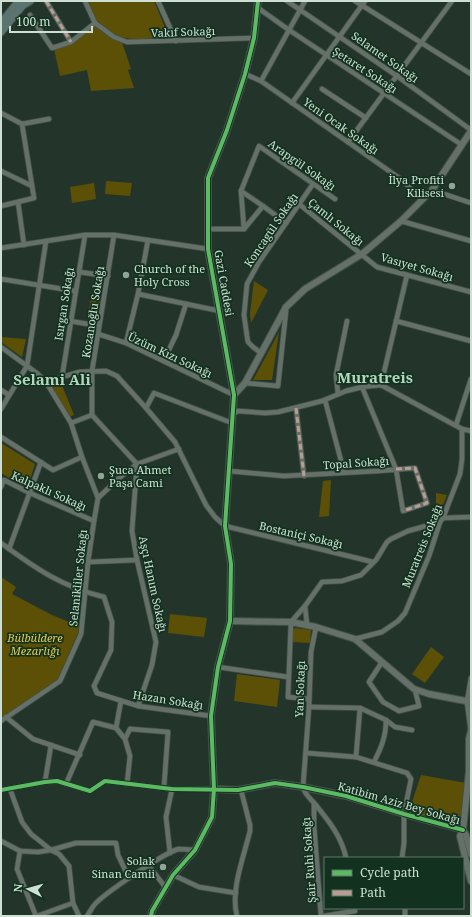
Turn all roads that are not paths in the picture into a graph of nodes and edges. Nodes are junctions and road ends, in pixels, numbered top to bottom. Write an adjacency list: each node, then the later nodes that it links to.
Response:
1 (46, 1): 21 (street)
2 (85, 1): 15 (street, Vakıf Sokağı)
3 (158, 1): 20 (street)
4 (258, 1): 11 (street, Gazi Caddesi)
5 (287, 1): 12 (street, Selamet Sokağı)
6 (304, 1): 12 (street)
7 (355, 1): 10 (street)
8 (452, 1): 22 (street)
9 (23, 2): 14 (main road); 17 (main road)
10 (364, 3): 18 (street); 22 (street)
11 (258, 8): 16 (street, Şetaret Sokağı); 19 (street, Gazi Caddesi)
12 (300, 10): 16 (street); 18 (street, Selamet Sokağı)
13 (30, 15): 21 (street)
14 (1, 23)
15 (95, 23): 20 (street, Vakıf Sokağı); 21 (street)
16 (289, 30): 23 (street, Şetaret Sokağı); 27 (street)
17 (1, 32)
18 (340, 37): 23 (street); 26 (street, Selamet Sokağı)
19 (254, 38): 20 (street, Vakıf Sokağı); 24 (street, Gazi Caddesi)
20 (176, 41)
21 (70, 42)
22 (421, 43): 25 (street); 26 (street)
23 (326, 55): 29 (street, Şetaret Sokağı); 30 (street)
24 (245, 74): 27 (street, Yeni Ocak Sokağı); 52 (street, Gazi Caddesi)
25 (471, 74)
26 (397, 76): 29 (street); 35 (street, Selamet Sokağı)
27 (261, 81): 30 (street, Yeni Ocak Sokağı)
28 (322, 89): 32 (street)
29 (384, 94): 32 (street); 37 (street, Şetaret Sokağı)
30 (292, 103): 36 (street, Yeni Ocak Sokağı)
31 (1, 113): 34 (street)
32 (366, 118): 36 (street)
33 (49, 119): 34 (street)
34 (22, 124): 40 (street)
35 (471, 131): 37 (street)
36 (348, 142): 44 (street, Yeni Ocak Sokağı)
37 (462, 145): 41 (street)
38 (1, 171): 40 (street)
39 (313, 184): 42 (street, Arapgül Sokağı); 43 (street, Arapgül Sokağı); 47 (street, Koncagül Sokağı)
40 (32, 186): 45 (street)
41 (432, 190): 44 (street); 46 (street)
42 (241, 191): 49 (street); 53 (street)
43 (335, 199)
44 (421, 199): 50 (street)
45 (18, 202): 48 (street); 59 (street)
46 (471, 203)
47 (299, 204): 51 (street, Koncagül Sokağı); 62 (street, Çamlı Sokağı)
48 (1, 206)
49 (263, 206): 51 (street); 53 (street)
50 (401, 221): 58 (street); 62 (street)
51 (286, 223): 82 (street, Koncagül Sokağı)
52 (209, 229): 53 (street); 61 (street, Gazi Caddesi)
53 (244, 229)
54 (85, 235): 55 (street); 57 (street); 63 (street, Isırgan Sokağı)
55 (114, 235): 56 (street); 65 (street, Kozanoğlu Sokağı)
56 (148, 240): 61 (street); 70 (street)
57 (46, 241): 59 (street); 67 (street)
58 (471, 241)
59 (24, 245): 60 (street)
60 (1, 248)
61 (208, 249): 73 (street, Gazi Caddesi)
62 (362, 254): 64 (street, Vasıyet Sokağı); 72 (street)
63 (79, 272): 65 (street); 68 (street, Isırgan Sokağı)
64 (407, 275): 69 (street, Vasıyet Sokağı); 76 (street)
65 (108, 276): 77 (street, Kozanoğlu Sokağı)
66 (1, 279): 67 (street)
67 (38, 286): 68 (street); 84 (street)
68 (75, 292): 74 (street, Isırgan Sokağı)
69 (471, 292)
70 (138, 294): 71 (street); 80 (street)
71 (186, 304): 73 (street); 83 (street)
72 (286, 307): 82 (street); 89 (street)
73 (220, 311): 95 (street, Gazi Caddesi)
74 (70, 321): 77 (street); 86 (street, Isırgan Sokağı)
75 (347, 321): 93 (street)
76 (396, 321): 79 (street); 90 (street)
77 (99, 326): 78 (street, Kozanoğlu Sokağı)
78 (98, 334): 80 (street, Üzüm Kızı Sokağı); 85 (street, Kozanoğlu Sokağı)
79 (471, 341)
80 (126, 343): 83 (street, Üzüm Kızı Sokağı)
81 (1, 347): 84 (street)
82 (261, 352): 89 (street)
83 (164, 360): 95 (street, Üzüm Kızı Sokağı)
84 (27, 366): 88 (street); 94 (street)
85 (92, 371): 86 (street); 97 (street); 101 (street, Kozanoğlu Sokağı)
86 (62, 377): 88 (street)
87 (471, 378): 104 (street)
88 (46, 382): 102 (street)
89 (244, 384): 95 (street)
90 (381, 385): 91 (street); 104 (street)
91 (362, 387): 93 (street); 112 (street, Topal Sokağı)
92 (1, 390): 94 (street)
93 (338, 394): 96 (street)
94 (9, 395): 99 (street)
95 (234, 395): 100 (street, Gazi Caddesi)
96 (325, 400): 98 (street); 114 (street)
97 (146, 408): 103 (street); 108 (street)
98 (296, 408): 100 (street); 115 (street)
99 (1, 409)
100 (233, 414): 103 (street, Gazi Caddesi)
101 (92, 415): 102 (street); 111 (street)
102 (71, 423): 109 (street)
103 (232, 423): 113 (street, Gazi Caddesi)
104 (456, 426): 105 (street)
105 (462, 429): 106 (street); 120 (street, Muratreis Sokağı)
106 (471, 431)
107 (1, 437): 110 (street)
108 (179, 449): 111 (street); 122 (street)
109 (82, 457): 110 (street); 118 (street)
110 (41, 462): 117 (street)
111 (137, 464): 118 (street); 125 (street, Aşçı Hanım Sokağı)
112 (396, 469): 112 (street); 114 (street, Topal Sokağı)
113 (229, 471): 115 (street, Topal Sokağı); 122 (street, Gazi Caddesi)
114 (344, 472): 115 (street, Topal Sokağı)
115 (304, 476)
116 (1, 487): 117 (street, Kalpaklı Sokağı)
117 (30, 493): 121 (street, Kalpaklı Sokağı); 124 (street)
118 (98, 498): 121 (street, Selanikliler Sokağı)
119 (471, 517): 120 (street)
120 (441, 520): 127 (street); 134 (street, Muratreis Sokağı)
121 (94, 521): 126 (street, Selanikliler Sokağı)
122 (225, 526): 127 (street, Bostaniçi Sokağı); 130 (street, Gazi Caddesi)
123 (1, 543): 124 (street)
124 (9, 548): 128 (street)
125 (137, 560): 126 (street); 143 (street, Aşçı Hanım Sokağı)
126 (88, 562): 128 (street, Selanikliler Sokağı)
127 (373, 562): 129 (street)
128 (85, 592): 141 (street, Hazan Sokağı); 147 (street, Selanikliler Sokağı)
129 (305, 606): 131 (street); 132 (street)
130 (230, 621): 131 (street); 136 (street, Gazi Caddesi)
131 (291, 622): 132 (street); 137 (street)
132 (307, 625): 133 (street)
133 (316, 627): 134 (street); 140 (street, Yan Sokağı)
134 (355, 639): 135 (street)
135 (382, 662): 139 (street); 139 (street)
136 (218, 667): 137 (street); 146 (street, Gazi Caddesi)
137 (288, 677): 140 (street)
138 (471, 678): 142 (street)
139 (415, 690): 142 (street)
140 (309, 699): 144 (street, Yan Sokağı)
141 (121, 701): 143 (street, Hazan Sokağı); 150 (street)
142 (469, 702): 152 (street)
143 (138, 706): 146 (street, Hazan Sokağı)
144 (309, 707): 145 (street); 155 (street, Yan Sokağı)
145 (360, 708): 148 (street); 157 (street)
146 (211, 716): 166 (street, Gazi Caddesi)
147 (6, 717): 149 (street, Selanikliler Sokağı); 154 (street)
148 (386, 720): 151 (street); 158 (street)
149 (1, 721)
150 (116, 728): 153 (street); 156 (street)
151 (412, 730)
152 (471, 732): 171 (street)
153 (125, 739): 161 (street); 162 (street)
154 (51, 745): 156 (street); 159 (street)
155 (306, 753): 157 (street); 163 (street, Yan Sokağı)
156 (80, 755): 160 (street)
157 (356, 757): 158 (street)
158 (374, 762): 170 (street)
159 (45, 782): 160 (street, Katibim Aziz Bey Sokağı); 164 (street, Katibim Aziz Bey Sokağı)
160 (66, 784): 161 (street, Katibim Aziz Bey Sokağı)
161 (127, 784): 162 (street, Katibim Aziz Bey Sokağı)
162 (164, 787): 165 (street, Katibim Aziz Bey Sokağı)
163 (303, 787): 168 (street, Katibim Aziz Bey Sokağı); 169 (street); 170 (street, Katibim Aziz Bey Sokağı)
164 (10, 789): 167 (street, Katibim Aziz Bey Sokağı); 173 (street)
165 (172, 789): 166 (street, Katibim Aziz Bey Sokağı); 176 (street)
166 (214, 789): 168 (street, Katibim Aziz Bey Sokağı); 174 (street, Gazi Caddesi)
167 (1, 790)
168 (241, 790): 185 (street)
169 (314, 804): 178 (street); 194 (street, Şair Ruhi Sokağı)
170 (404, 814): 171 (street, Katibim Aziz Bey Sokağı); 179 (street)
171 (463, 830): 177 (street); 183 (street)
172 (1, 841): 175 (street)
173 (51, 850): 175 (street); 182 (street); 186 (street)
174 (195, 850): 176 (street); 181 (street, Gazi Caddesi)
175 (20, 851): 189 (street)
176 (170, 853): 180 (street)
177 (471, 854)
178 (346, 857)
179 (402, 857)
180 (148, 866): 182 (street); 184 (street)
181 (174, 875): 184 (street, Gazi Caddesi); 185 (street)
182 (129, 878): 191 (street)
183 (471, 881)
184 (166, 888): 192 (street, Gazi Caddesi)
185 (236, 893): 193 (street)
186 (73, 903): 188 (street); 190 (street)
187 (354, 912): 194 (street)
188 (48, 914): 189 (street)
189 (37, 916)
190 (79, 916)
191 (87, 916)
192 (150, 916)
193 (237, 916)
194 (323, 916)

